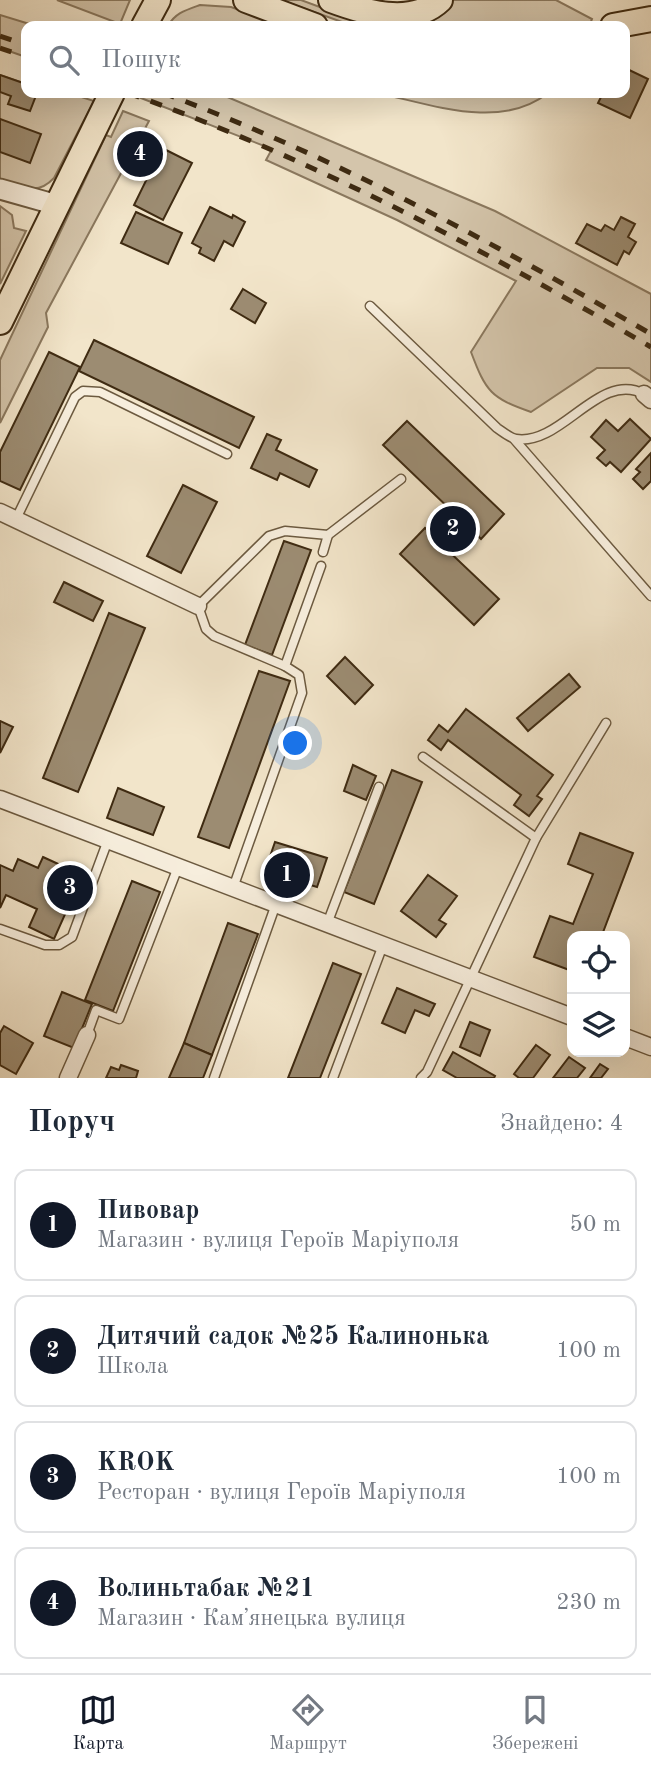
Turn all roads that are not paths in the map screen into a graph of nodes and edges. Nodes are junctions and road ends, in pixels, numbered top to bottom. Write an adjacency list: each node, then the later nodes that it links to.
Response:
1 (246, 0): 5 (main road)
2 (331, 0): 3 (main road)
3 (440, 0)
4 (651, 19): 6 (main road)
5 (301, 21)
6 (630, 22)
7 (109, 98): 9 (main road)
8 (0, 189): 9 (street)
9 (57, 205): 11 (main road)
10 (370, 306): 13 (lane)
11 (0, 322)
12 (648, 397): 13 (lane)
13 (514, 439): 21 (lane)
14 (227, 454): 17 (lane)
15 (401, 480): 18 (lane)
16 (0, 512): 17 (street)
17 (16, 519): 22 (street)
18 (328, 534): 19 (lane); 22 (lane)
19 (323, 552)
20 (321, 566): 23 (lane)
21 (651, 596)
22 (198, 606): 23 (lane)
23 (285, 666): 31 (lane)
24 (606, 723): 28 (lane)
25 (423, 757): 28 (lane)
26 (379, 787): 33 (lane)
27 (0, 799): 29 (street)
28 (536, 838): 36 (lane)
29 (108, 840): 30 (street); 34 (lane)
30 (178, 867): 31 (street); 38 (lane)
31 (233, 888): 32 (street)
32 (276, 904): 33 (street); 42 (lane)
33 (327, 924): 35 (street)
34 (0, 929)
35 (383, 945): 36 (street); 43 (lane)
36 (472, 979): 37 (street); 44 (lane)
37 (567, 1015)
38 (87, 1035): 41 (street)
39 (630, 1039): 40 (street)
40 (651, 1047)
41 (68, 1078)
42 (214, 1078)
43 (333, 1078)
44 (421, 1078)

